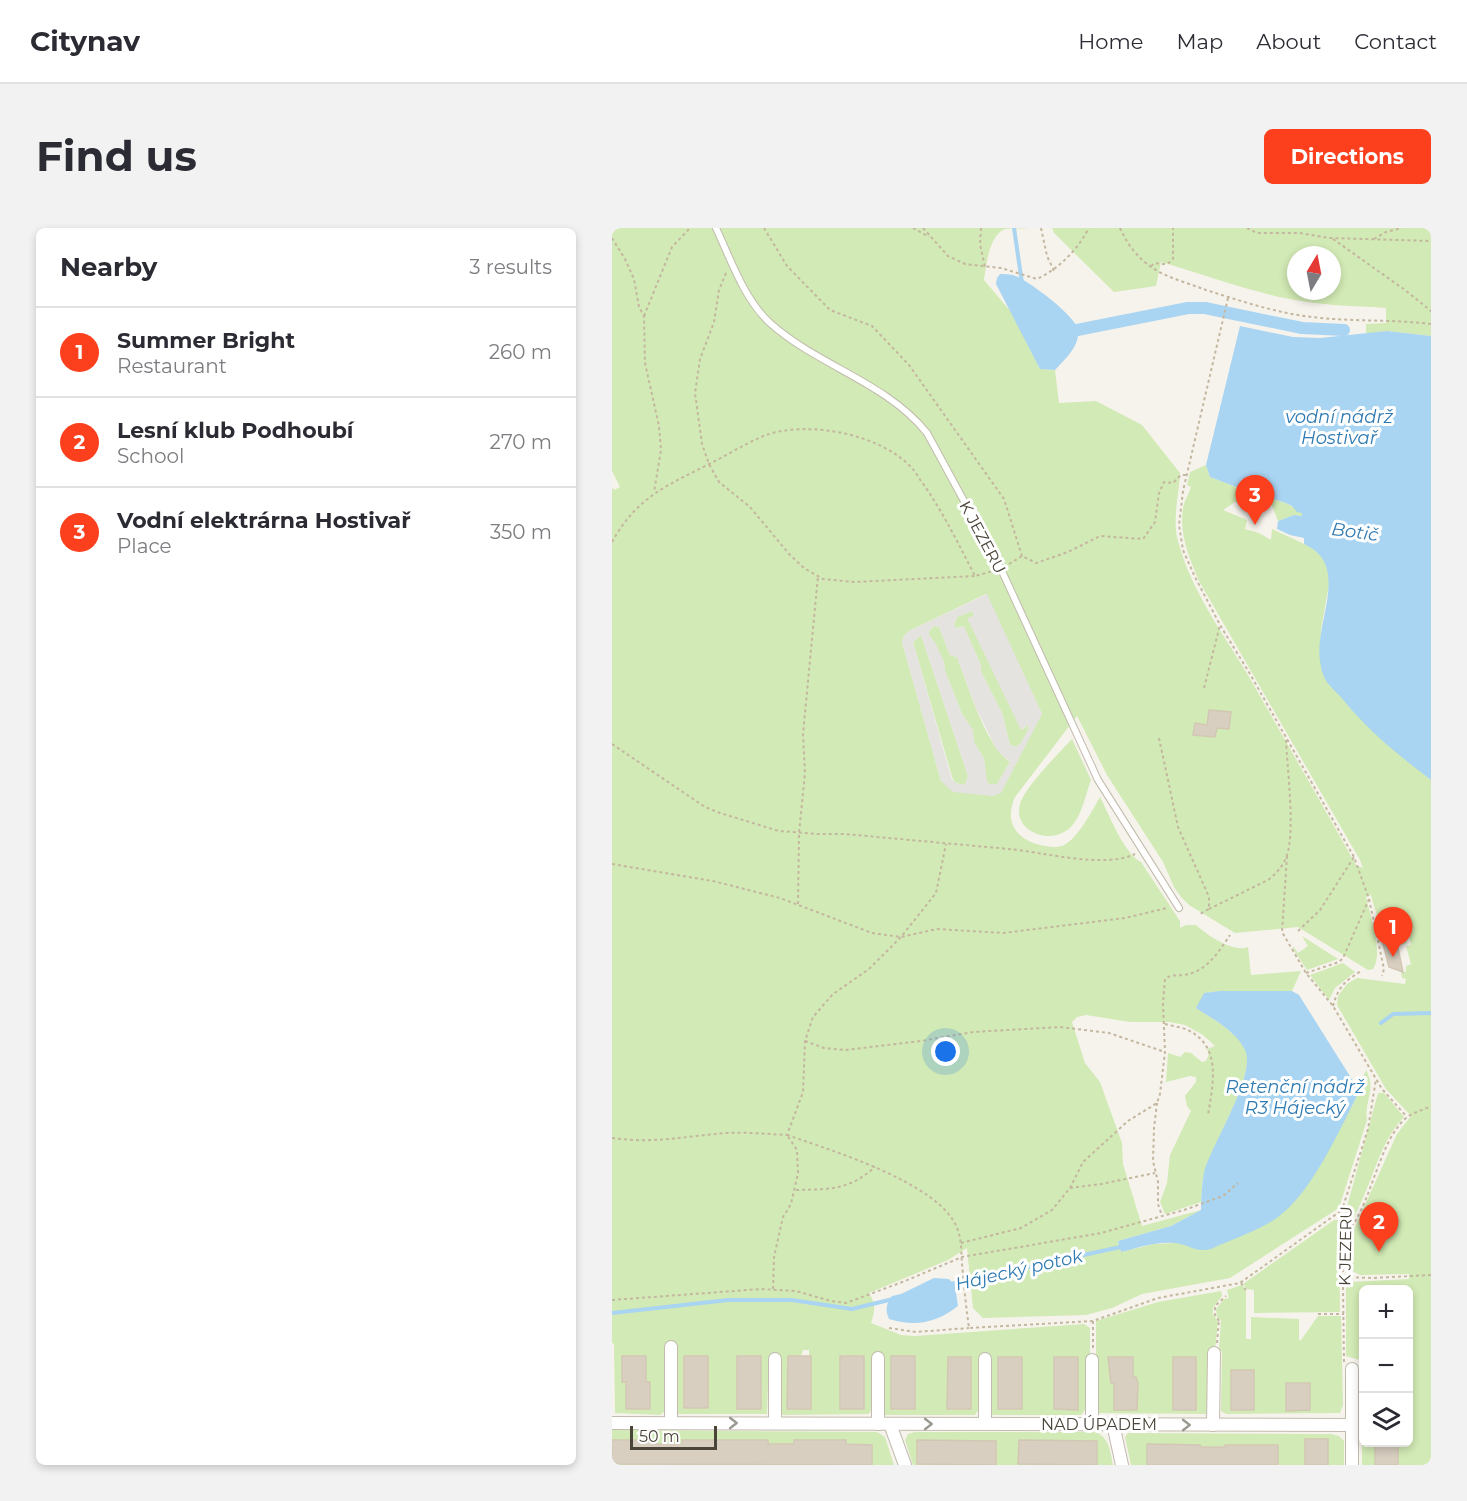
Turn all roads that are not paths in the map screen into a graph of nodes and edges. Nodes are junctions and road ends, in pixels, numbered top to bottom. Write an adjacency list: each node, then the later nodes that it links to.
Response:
1 (716, 228): 2 (lane, K JEZERU)
2 (1179, 908)
3 (671, 1347): 11 (street)
4 (1214, 1353): 17 (street)
5 (878, 1358): 13 (street)
6 (774, 1359): 12 (street)
7 (985, 1359): 14 (street)
8 (1092, 1360): 15 (street)
9 (1348, 1369): 18 (street)
10 (612, 1423): 11 (street, NAD ÚPADEM)
11 (671, 1423): 12 (street, NAD ÚPADEM, one-way to 12)
12 (775, 1423): 13 (street, NAD ÚPADEM)
13 (884, 1424): 14 (street, NAD ÚPADEM, one-way to 14); 19 (street)
14 (985, 1424): 15 (street, NAD ÚPADEM)
15 (1092, 1424): 16 (street, NAD ÚPADEM)
16 (1113, 1424): 17 (street, NAD ÚPADEM, one-way to 17); 20 (street)
17 (1213, 1425): 18 (street, NAD ÚPADEM)
18 (1352, 1425): 21 (street)
19 (905, 1465)
20 (1122, 1465)
21 (1352, 1465)

